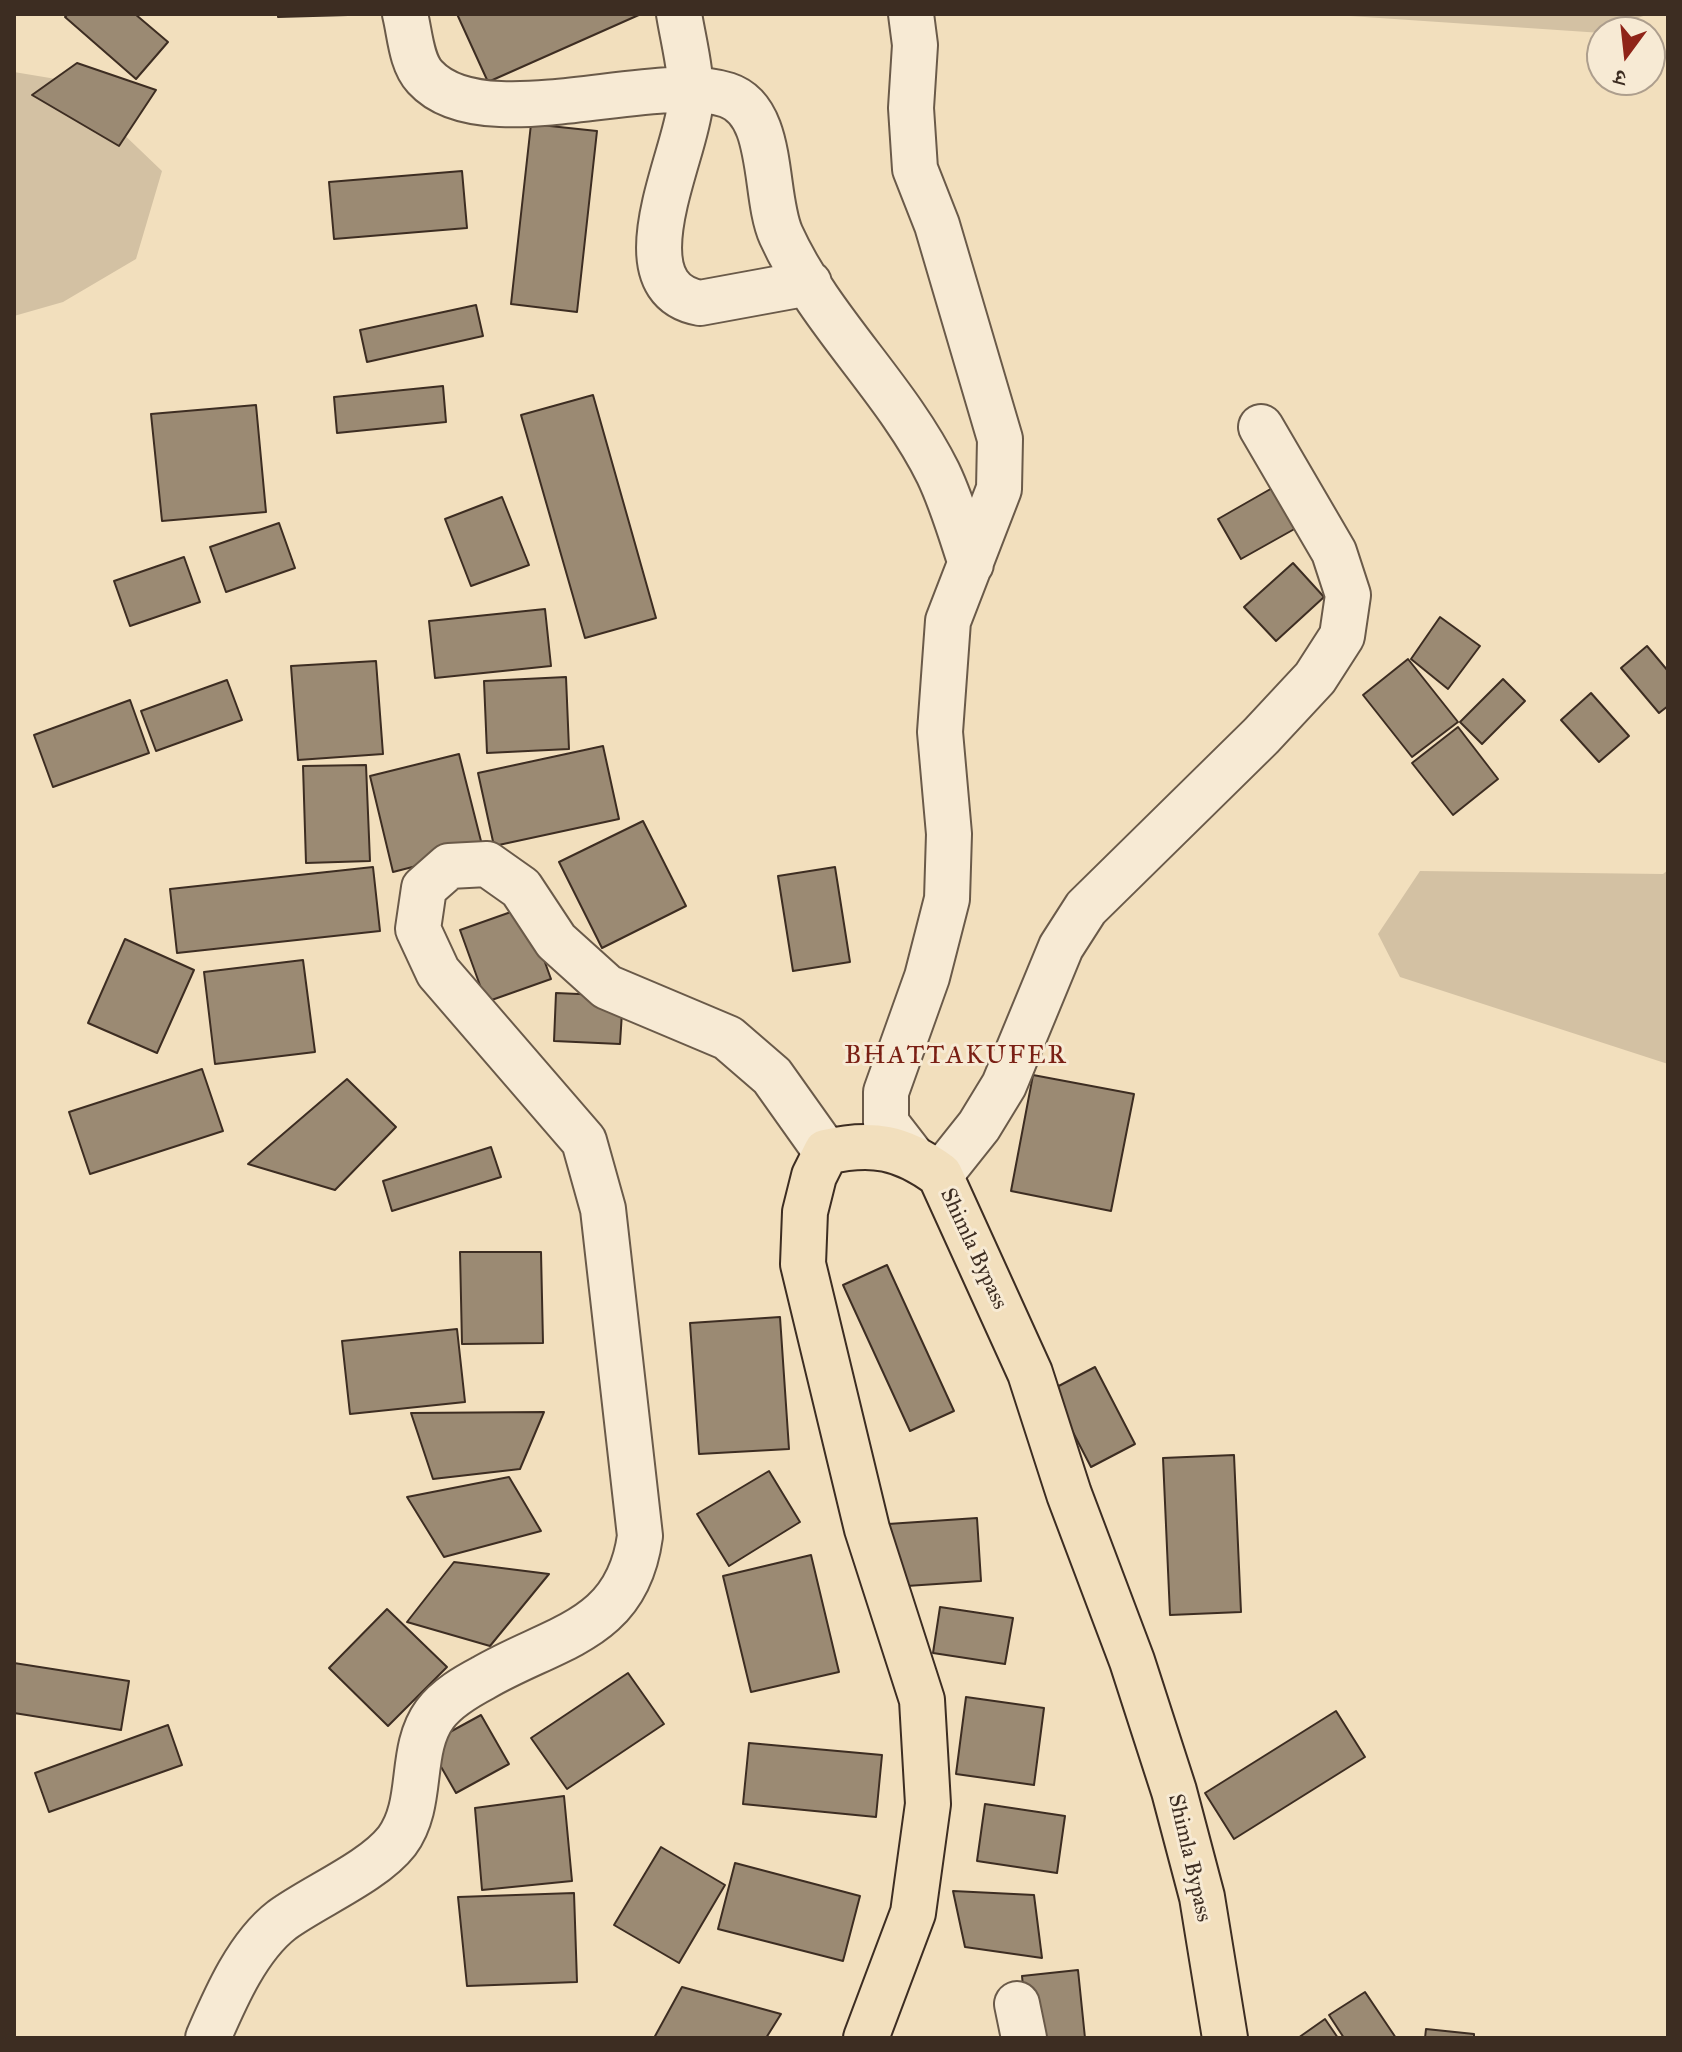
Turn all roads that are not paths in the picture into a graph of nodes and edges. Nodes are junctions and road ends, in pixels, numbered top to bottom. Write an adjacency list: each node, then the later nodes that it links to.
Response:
1 (405, 14): 4 (street)
2 (679, 14): 4 (street)
3 (911, 14): 7 (street)
4 (690, 90): 5 (street); 5 (street)
5 (809, 283): 7 (street)
6 (1261, 427): 9 (street)
7 (971, 564): 9 (street)
8 (826, 1152): 9 (highway); 10 (street); 11 (highway)
9 (925, 1164): 12 (highway, Shimla Bypass)
10 (208, 2038)
11 (866, 2038)
12 (1225, 2038)

